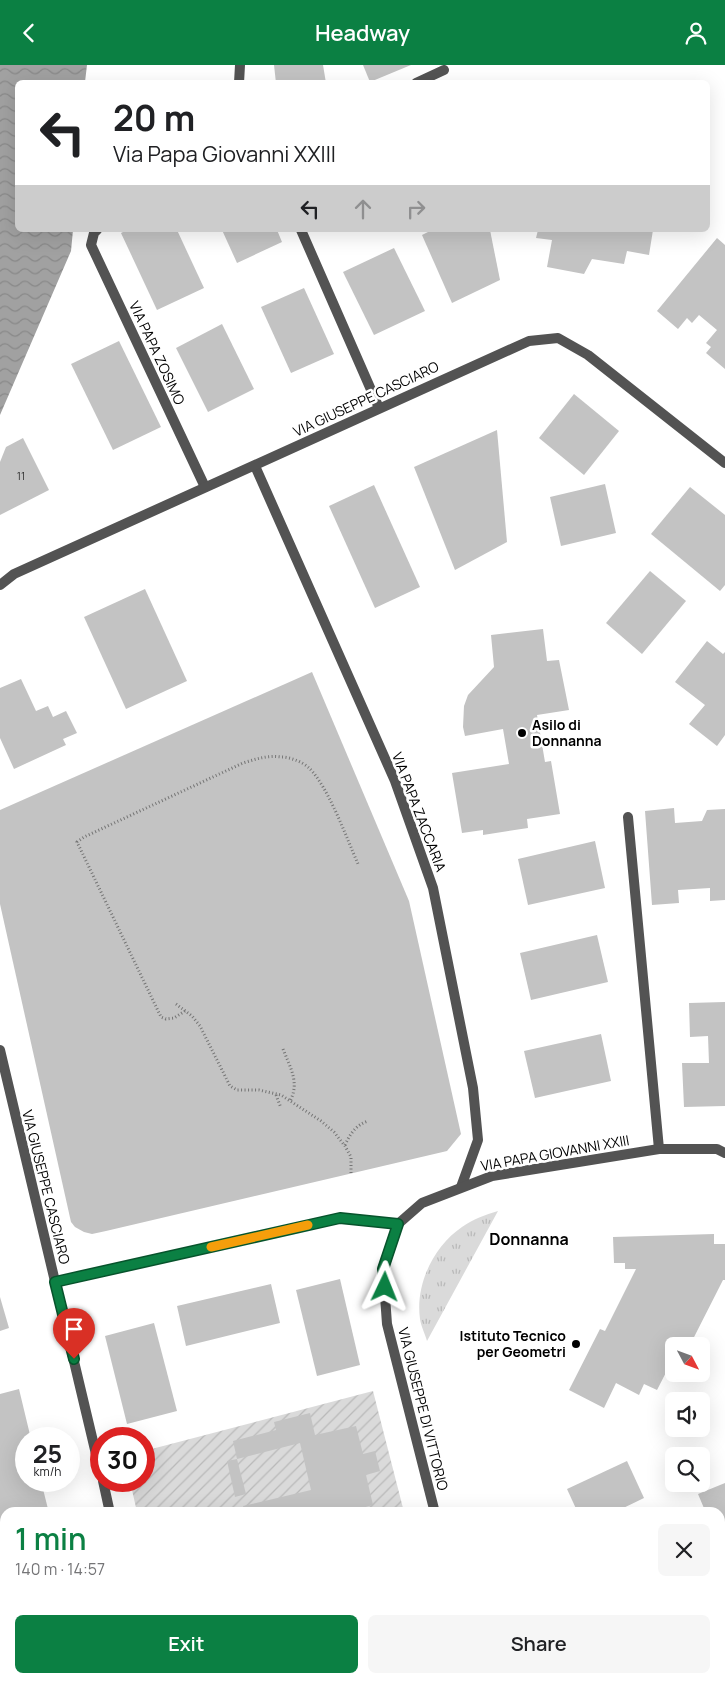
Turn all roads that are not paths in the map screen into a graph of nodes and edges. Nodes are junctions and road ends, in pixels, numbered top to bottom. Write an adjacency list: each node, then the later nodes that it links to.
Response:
1 (240, 65): 3 (street)
2 (444, 70): 4 (street)
3 (239, 80)
4 (422, 80)
5 (95, 232): 10 (street, VIA PAPA ZOSIMO)
6 (302, 232): 7 (street)
7 (379, 408): 8 (street, VIA GIUSEPPE CASCIARO); 9 (street, VIA GIUSEPPE CASCIARO)
8 (725, 463)
9 (255, 466): 10 (street, VIA GIUSEPPE CASCIARO); 17 (street, VIA PAPA ZACCARIA)
10 (205, 487): 11 (street, VIA GIUSEPPE CASCIARO)
11 (0, 585)
12 (628, 817): 15 (street)
13 (0, 1050): 14 (street, VIA GIUSEPPE CASCIARO)
14 (4, 1084): 19 (street, VIA GIUSEPPE CASCIARO)
15 (659, 1149): 16 (street, VIA PAPA GIOVANNI XXIII); 17 (street, VIA PAPA GIOVANNI XXIII)
16 (725, 1153)
17 (461, 1187): 18 (street, VIA PAPA GIOVANNI XXIII)
18 (398, 1224): 19 (street); 23 (street, VIA GIUSEPPE DI VITTORIO)
19 (55, 1282): 20 (street, VIA GIUSEPPE CASCIARO)
20 (90, 1429)
21 (105, 1492): 22 (street)
22 (109, 1507)
23 (433, 1507)

